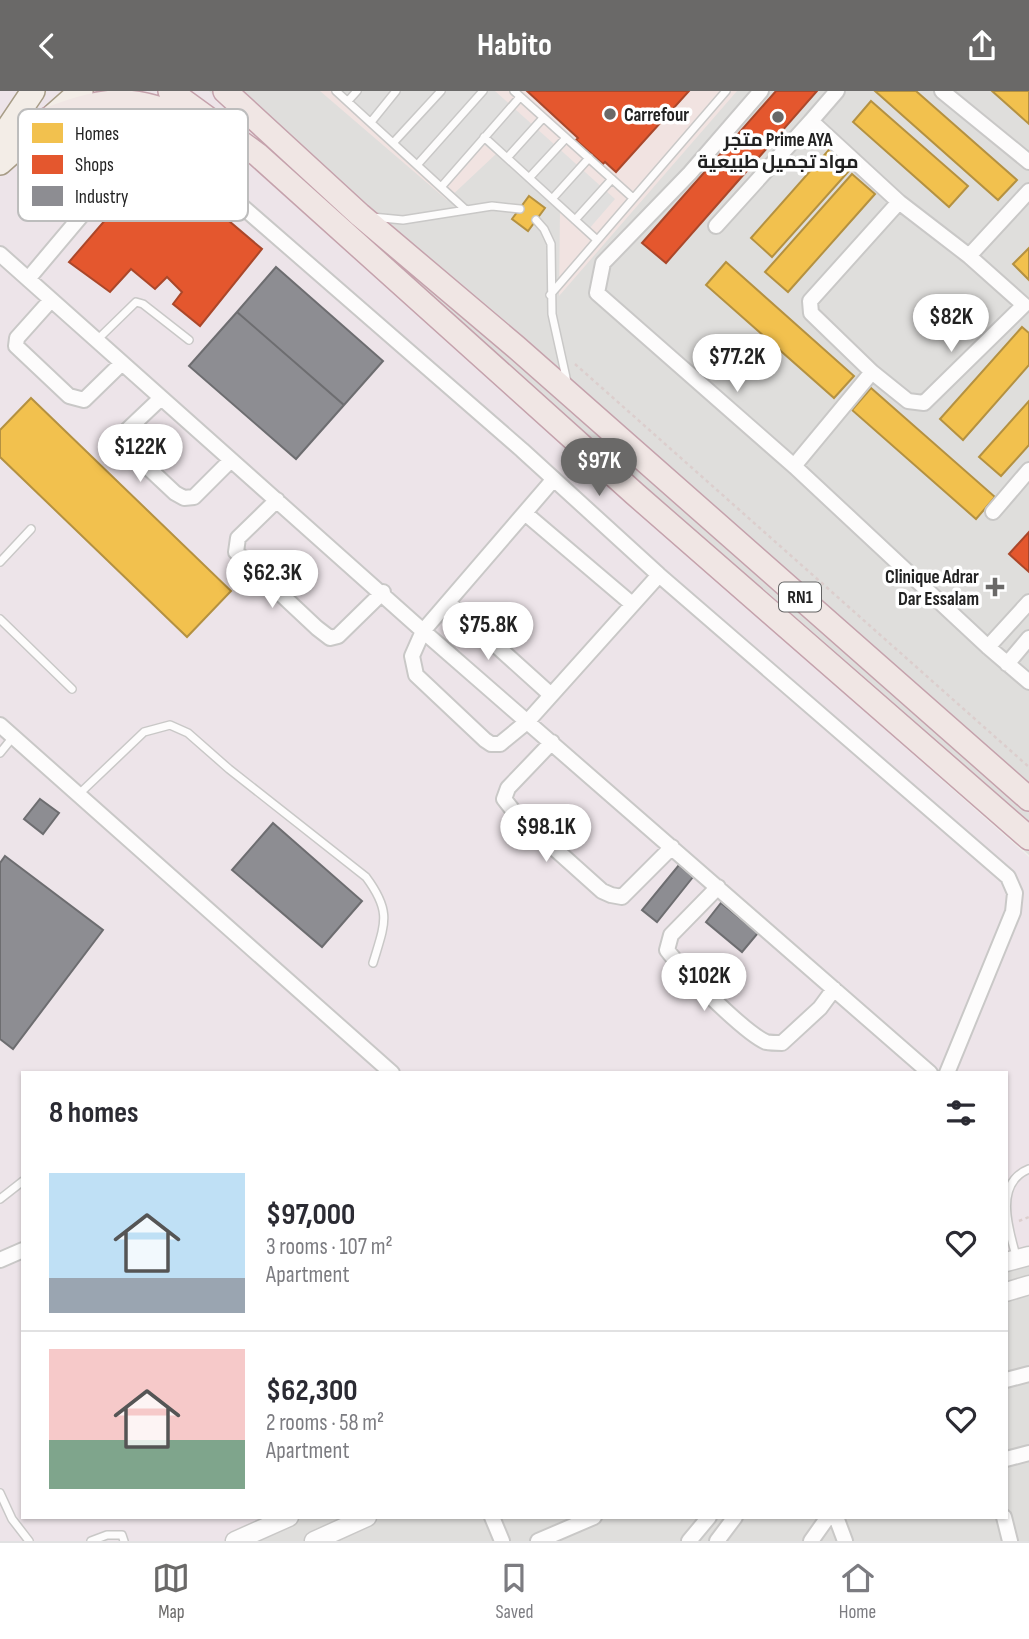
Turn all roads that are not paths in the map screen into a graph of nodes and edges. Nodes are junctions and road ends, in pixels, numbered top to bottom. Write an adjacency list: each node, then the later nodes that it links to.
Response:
1 (33, 91): 16 (main road)
2 (81, 91): 17 (main road)
3 (170, 91): 20 (highway, RN1)
4 (225, 91): 21 (highway, RN1)
5 (336, 91): 15 (lane)
6 (357, 91): 15 (lane)
7 (396, 91): 26 (lane)
8 (441, 91): 30 (lane)
9 (482, 91): 39 (lane)
10 (726, 91): 44 (lane)
11 (761, 91): 69 (street)
12 (837, 91): 25 (street)
13 (942, 91): 37 (street)
14 (517, 94): 24 (lane); 27 (lane)
15 (348, 101): 26 (lane)
16 (21, 109)
17 (63, 109)
18 (78, 109): 19 (highway)
19 (159, 109)
20 (195, 109)
21 (245, 109)
22 (248, 112): 50 (highway, RN1)
23 (18, 113): 29 (main road)
24 (543, 118): 28 (lane); 35 (lane)
25 (811, 121): 46 (street); 54 (street)
26 (371, 122): 30 (lane)
27 (484, 137): 35 (lane); 42 (lane)
28 (566, 138): 36 (lane); 40 (lane)
29 (0, 140)
30 (394, 142): 39 (lane)
31 (18, 148): 38 (main road)
32 (248, 148): 34 (highway, RN1)
33 (248, 150): 34 (highway)
34 (258, 155): 97 (highway, RN1)
35 (507, 158): 40 (lane)
36 (589, 158): 41 (lane); 45 (lane)
37 (1029, 162)
38 (0, 163)
39 (418, 164): 42 (lane)
40 (529, 177): 45 (lane)
41 (611, 179): 44 (lane); 51 (lane)
42 (442, 186): 48 (lane)
43 (1029, 191): 57 (street)
44 (633, 198): 55 (lane)
45 (552, 199): 51 (lane)
46 (899, 202): 57 (street); 65 (street)
47 (520, 209): 48 (lane)
48 (466, 210): 50 (lane)
49 (248, 213): 71 (street)
50 (360, 215): 66 (highway, RN1)
51 (575, 219): 55 (lane)
52 (536, 220): 59 (lane)
53 (76, 221): 58 (street)
54 (716, 226)
55 (596, 239): 59 (lane)
56 (0, 254): 58 (street)
57 (969, 256): 61 (street)
58 (28, 279): 60 (street)
59 (550, 295): 66 (lane)
60 (51, 300): 62 (street); 64 (street)
61 (1026, 307): 65 (street)
62 (96, 340): 63 (lane); 64 (street)
63 (189, 340)
64 (122, 363): 67 (street)
65 (872, 372): 69 (street)
66 (570, 396): 96 (highway, RN1)
67 (161, 398): 68 (street); 68 (street)
68 (232, 460): 72 (street)
69 (794, 466): 85 (street)
70 (1029, 470): 73 (street)
71 (553, 480): 74 (street); 77 (street)
72 (277, 500): 78 (street); 78 (street)
73 (993, 512)
74 (526, 514): 80 (street); 81 (street)
75 (31, 529): 76 (lane)
76 (0, 562)
77 (659, 575): 81 (street); 104 (street)
78 (383, 592): 83 (street)
79 (1029, 601): 85 (street)
80 (449, 603): 83 (street); 89 (street)
81 (632, 604): 89 (street)
82 (0, 619): 88 (lane)
83 (423, 631): 90 (street); 90 (street)
84 (1029, 638): 86 (street)
85 (988, 647): 86 (street)
86 (1007, 664): 87 (street)
87 (1029, 681)
88 (72, 689)
89 (551, 695): 90 (street)
90 (528, 721): 93 (street)
91 (0, 725): 92 (street)
92 (13, 737): 94 (lane); 95 (street)
93 (552, 742): 98 (street); 98 (street)
94 (0, 753)
95 (78, 795): 100 (lane); 102 (street)
96 (1029, 799)
97 (1029, 838)
98 (672, 847): 99 (street)
99 (718, 887): 101 (street); 101 (street)
100 (373, 963)
101 (834, 989): 103 (street)
102 (390, 1071)
103 (928, 1071)
104 (948, 1071)
105 (1029, 1169): 107 (lane)
106 (21, 1183): 108 (lane)
107 (1008, 1191)
108 (0, 1199)
109 (1008, 1227): 111 (lane)
110 (21, 1251): 112 (street)
111 (1018, 1259)
112 (0, 1261)
113 (1029, 1285): 114 (street)
114 (1008, 1291)
115 (1029, 1374): 116 (street)
116 (1008, 1379)
117 (1029, 1453): 118 (street)
118 (1008, 1458)
119 (0, 1493): 129 (lane)
120 (284, 1519): 132 (street)
121 (363, 1519): 133 (street)
122 (493, 1519): 134 (street)
123 (589, 1519): 135 (street)
124 (707, 1519): 136 (street)
125 (734, 1519): 137 (street)
126 (827, 1519): 138 (street)
127 (837, 1519): 139 (street)
128 (1004, 1519): 140 (street)
129 (29, 1541)
130 (90, 1541): 131 (lane)
131 (124, 1541)
132 (235, 1541)
133 (314, 1541)
134 (502, 1541)
135 (538, 1541)
136 (689, 1541)
137 (717, 1541)
138 (811, 1541)
139 (845, 1541)
140 (1010, 1541)

